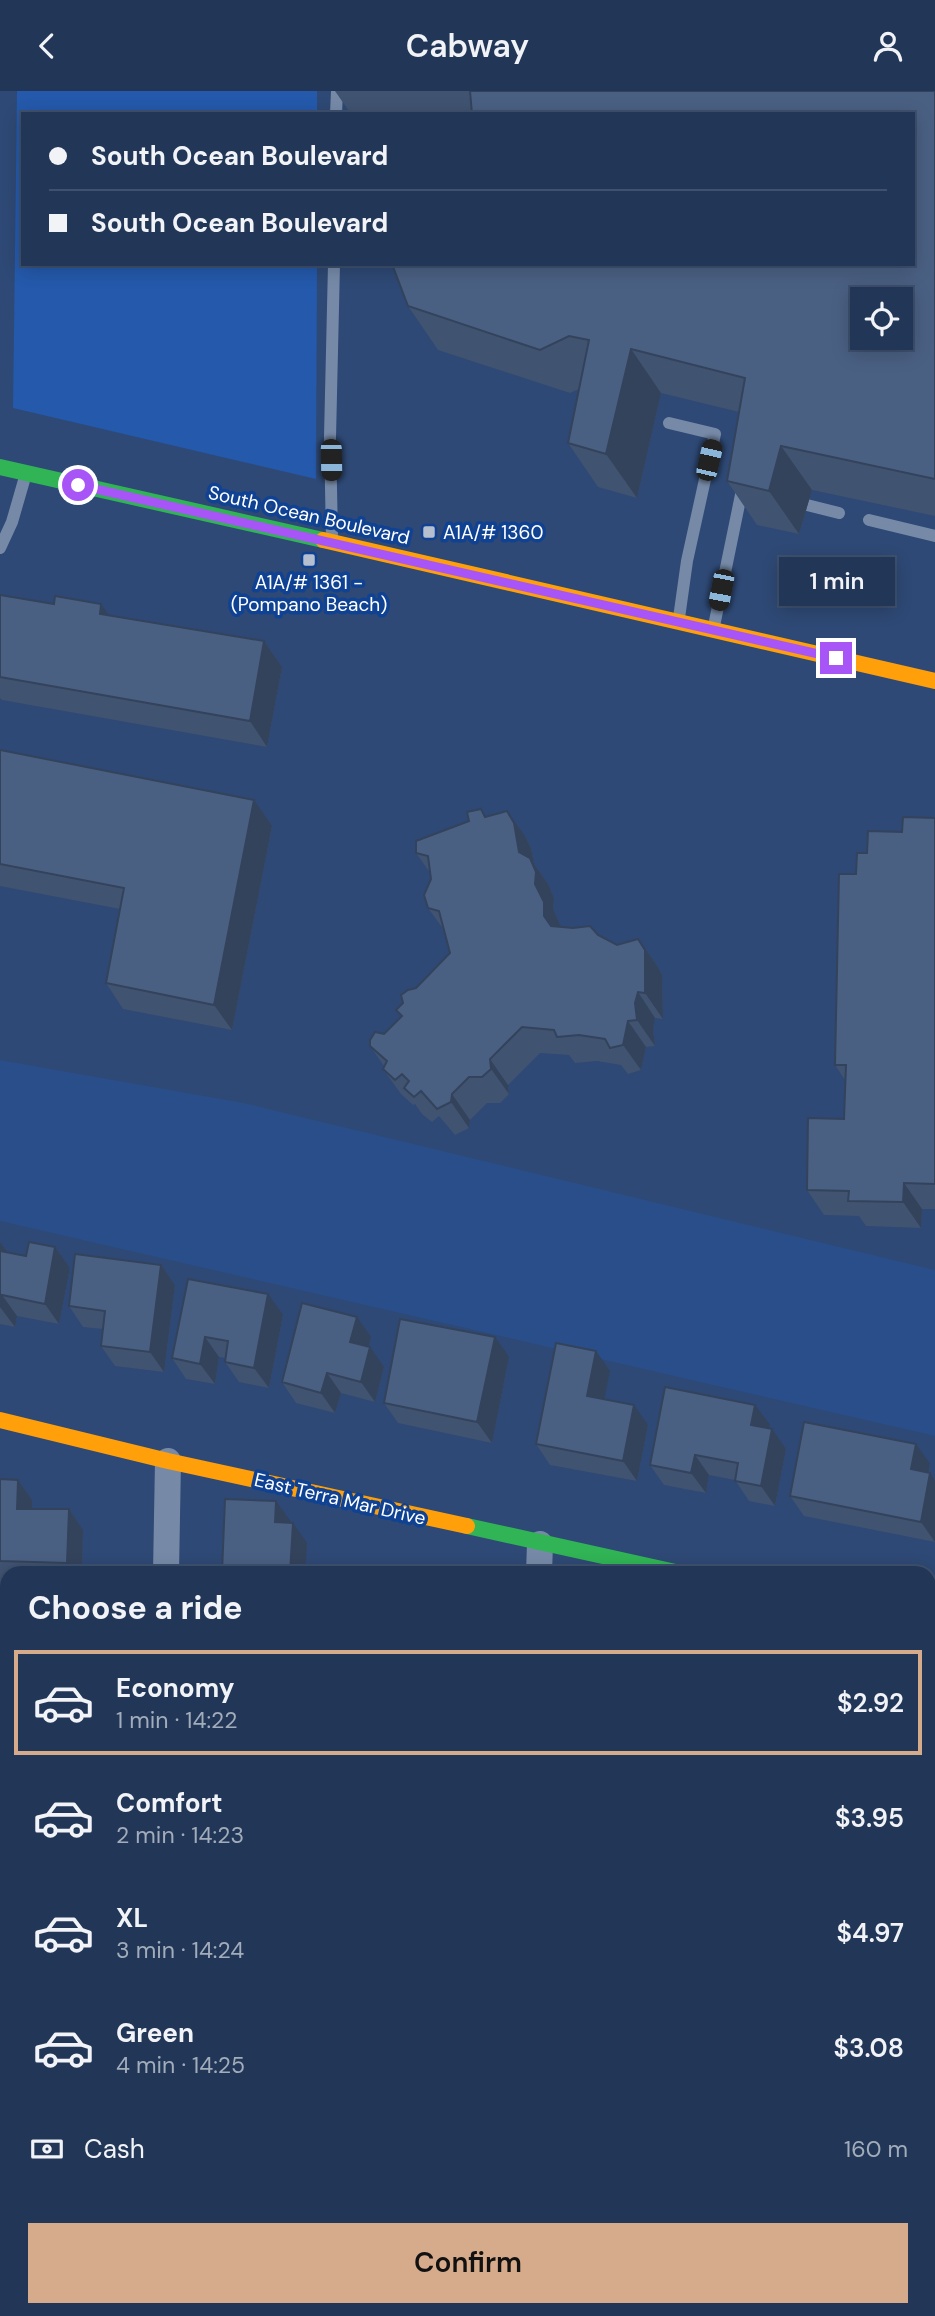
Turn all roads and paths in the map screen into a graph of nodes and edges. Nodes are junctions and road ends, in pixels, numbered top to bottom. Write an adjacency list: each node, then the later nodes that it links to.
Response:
1 (337, 91): 2 (lane)
2 (337, 112)
3 (334, 266): 12 (lane)
4 (669, 423): 14 (lane)
5 (0, 467): 6 (main road, South Ocean Boulevard)
6 (26, 473): 12 (main road, South Ocean Boulevard); 13 (lane)
7 (763, 495): 15 (lane)
8 (807, 505): 9 (lane)
9 (839, 513)
10 (869, 520): 11 (lane)
11 (935, 536)
12 (332, 542): 14 (main road, South Ocean Boulevard)
13 (0, 548)
14 (679, 622): 15 (main road, South Ocean Boulevard)
15 (713, 630): 16 (main road, South Ocean Boulevard)
16 (935, 681)
17 (0, 1420): 18 (main road, East Terra Mar Drive)
18 (168, 1461): 19 (main road, East Terra Mar Drive); 20 (street)
19 (540, 1544): 21 (street); 22 (main road, East Terra Mar Drive)
20 (166, 1566)
21 (539, 1566)
22 (646, 1566)

